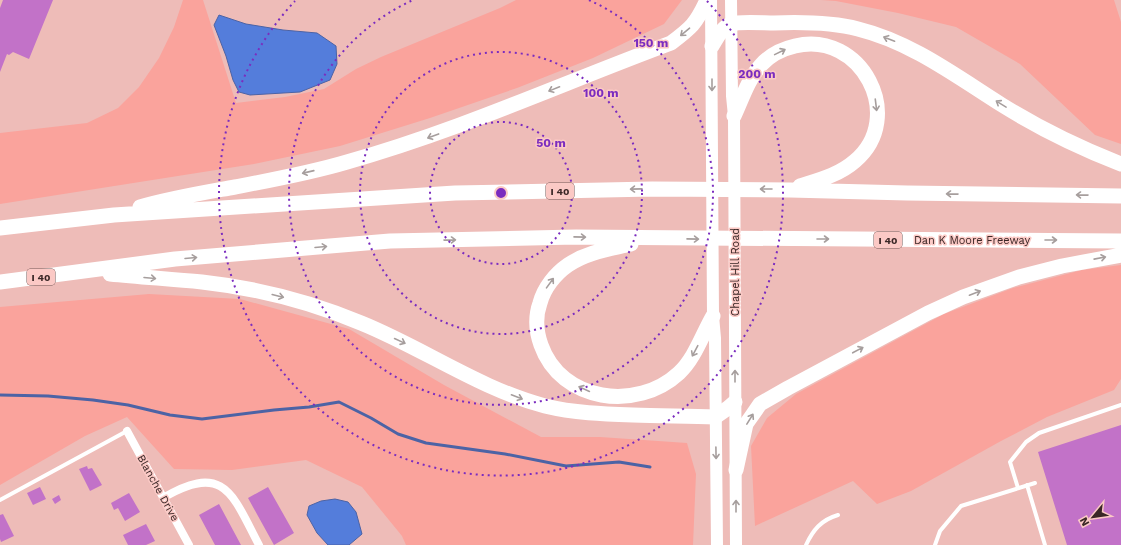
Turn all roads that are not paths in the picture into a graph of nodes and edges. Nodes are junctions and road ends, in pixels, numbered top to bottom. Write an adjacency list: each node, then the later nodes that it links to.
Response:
1 (707, 0): 10 (highway, one-way to 10)
2 (711, 0): 5 (main road, Chapel Hill Road)
3 (732, 0): 4 (main road, Chapel Hill Road)
4 (732, 24): 5 (highway); 6 (main road, Chapel Hill Road); 7 (highway, one-way to 4)
5 (712, 46): 17 (main road, Chapel Hill Road, one-way to 17)
6 (734, 116): 8 (highway, one-way to 8); 18 (main road, Chapel Hill Road, one-way to 6)
7 (1121, 164)
8 (790, 190): 9 (highway, I 40, one-way to 8); 10 (highway, I 40, one-way to 10)
9 (1121, 196)
10 (114, 215): 11 (highway, I 40)
11 (0, 228)
12 (654, 238): 13 (highway, Dan K Moore Freeway / I 40, one-way to 13); 15 (highway, I 40, one-way to 12); 17 (highway, one-way to 12)
13 (1121, 241)
14 (1121, 255): 22 (highway, one-way to 14)
15 (83, 272): 16 (highway, I 40); 20 (highway, one-way to 20)
16 (0, 282)
17 (713, 316): 20 (main road, Chapel Hill Road)
18 (735, 402): 20 (highway); 22 (main road, Chapel Hill Road)
19 (1121, 405): 25 (lane)
20 (716, 417): 31 (main road, Chapel Hill Road, one-way to 31)
21 (127, 431): 26 (street, Blanche Drive); 27 (lane)
22 (736, 470): 32 (main road, Chapel Hill Road, one-way to 22)
23 (1035, 483): 24 (lane)
24 (1027, 485): 25 (lane); 35 (lane)
25 (1018, 488): 34 (lane)
26 (164, 498): 29 (street, Blanche Drive); 30 (street)
27 (0, 500)
28 (838, 516): 33 (lane)
29 (189, 545)
30 (260, 545)
31 (717, 545)
32 (736, 545)
33 (806, 545)
34 (935, 545)
35 (1045, 545)

